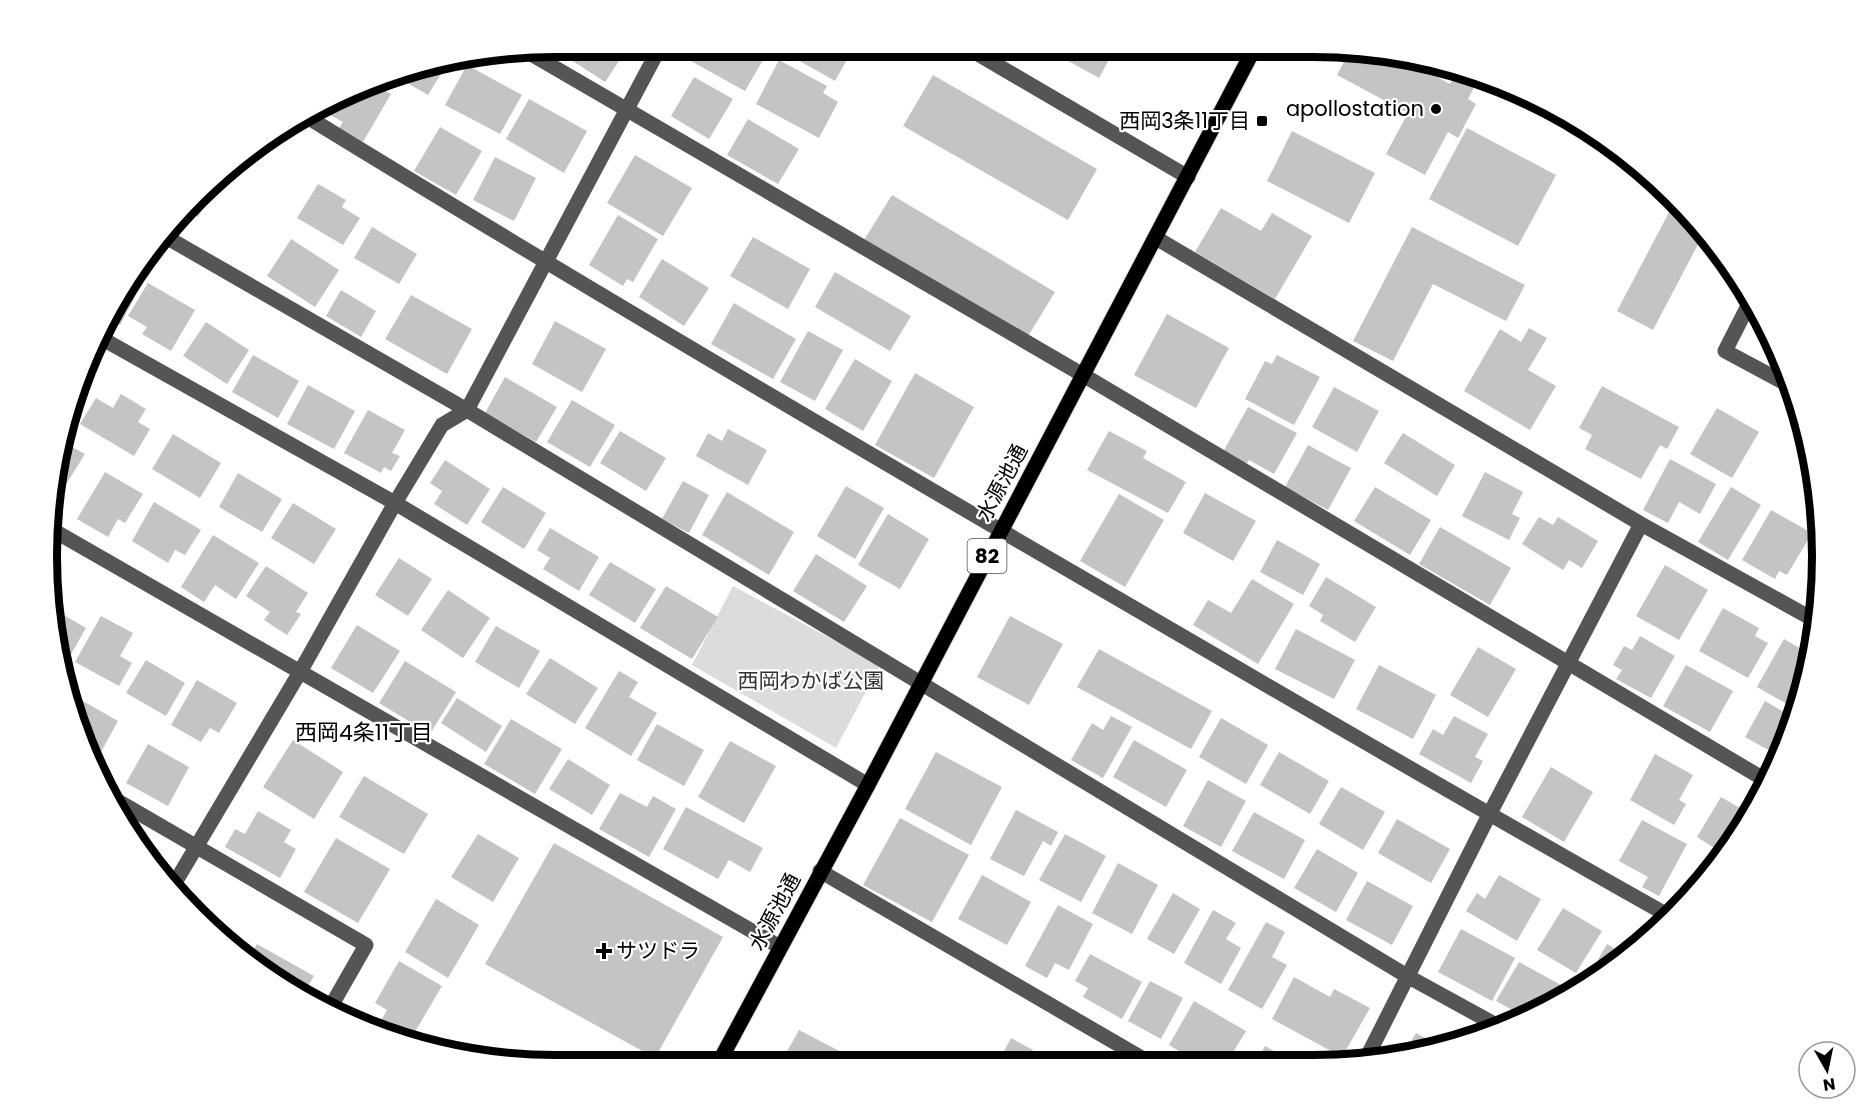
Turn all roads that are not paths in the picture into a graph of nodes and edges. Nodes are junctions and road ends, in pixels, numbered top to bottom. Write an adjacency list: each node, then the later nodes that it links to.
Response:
1 (655, 57): 5 (street)
2 (983, 57): 7 (street)
3 (1250, 57): 7 (main road, 水源池通 / 82)
4 (537, 58): 5 (street)
5 (627, 110): 10 (street); 13 (street)
6 (313, 120): 10 (street)
7 (1188, 177): 8 (main road, 水源池通 / 82)
8 (1156, 238): 13 (main road, 水源池通 / 82); 17 (street)
9 (170, 240): 15 (street)
10 (544, 263): 15 (street); 18 (street)
11 (1746, 309): 14 (street)
12 (105, 341): 16 (street)
13 (1083, 375): 18 (main road, 水源池通 / 82); 21 (street)
14 (1780, 381)
15 (467, 410): 16 (street); 23 (street)
16 (395, 503): 22 (street); 25 (street)
17 (1641, 524): 20 (street); 21 (street)
18 (1001, 531): 23 (main road, 水源池通 / 82); 27 (street)
19 (58, 533): 22 (street)
20 (1808, 617)
21 (1568, 662): 24 (street); 27 (street)
22 (300, 672): 28 (street); 32 (street)
23 (920, 683): 25 (main road, 水源池通 / 82); 33 (street)
24 (1760, 778)
25 (868, 784): 29 (main road, 水源池通 / 82)
26 (123, 804): 28 (street)
27 (1489, 815): 31 (street); 33 (street)
28 (197, 846): 30 (street); 34 (street)
29 (820, 871): 32 (main road, 水源池通 / 82); 38 (street)
30 (177, 880)
31 (1662, 912)
32 (780, 947): 37 (main road, 水源池通 / 82)
33 (1407, 976): 35 (street); 36 (street)
34 (333, 1003)
35 (1491, 1022)
36 (1370, 1052)
37 (723, 1055)
38 (1137, 1055)

